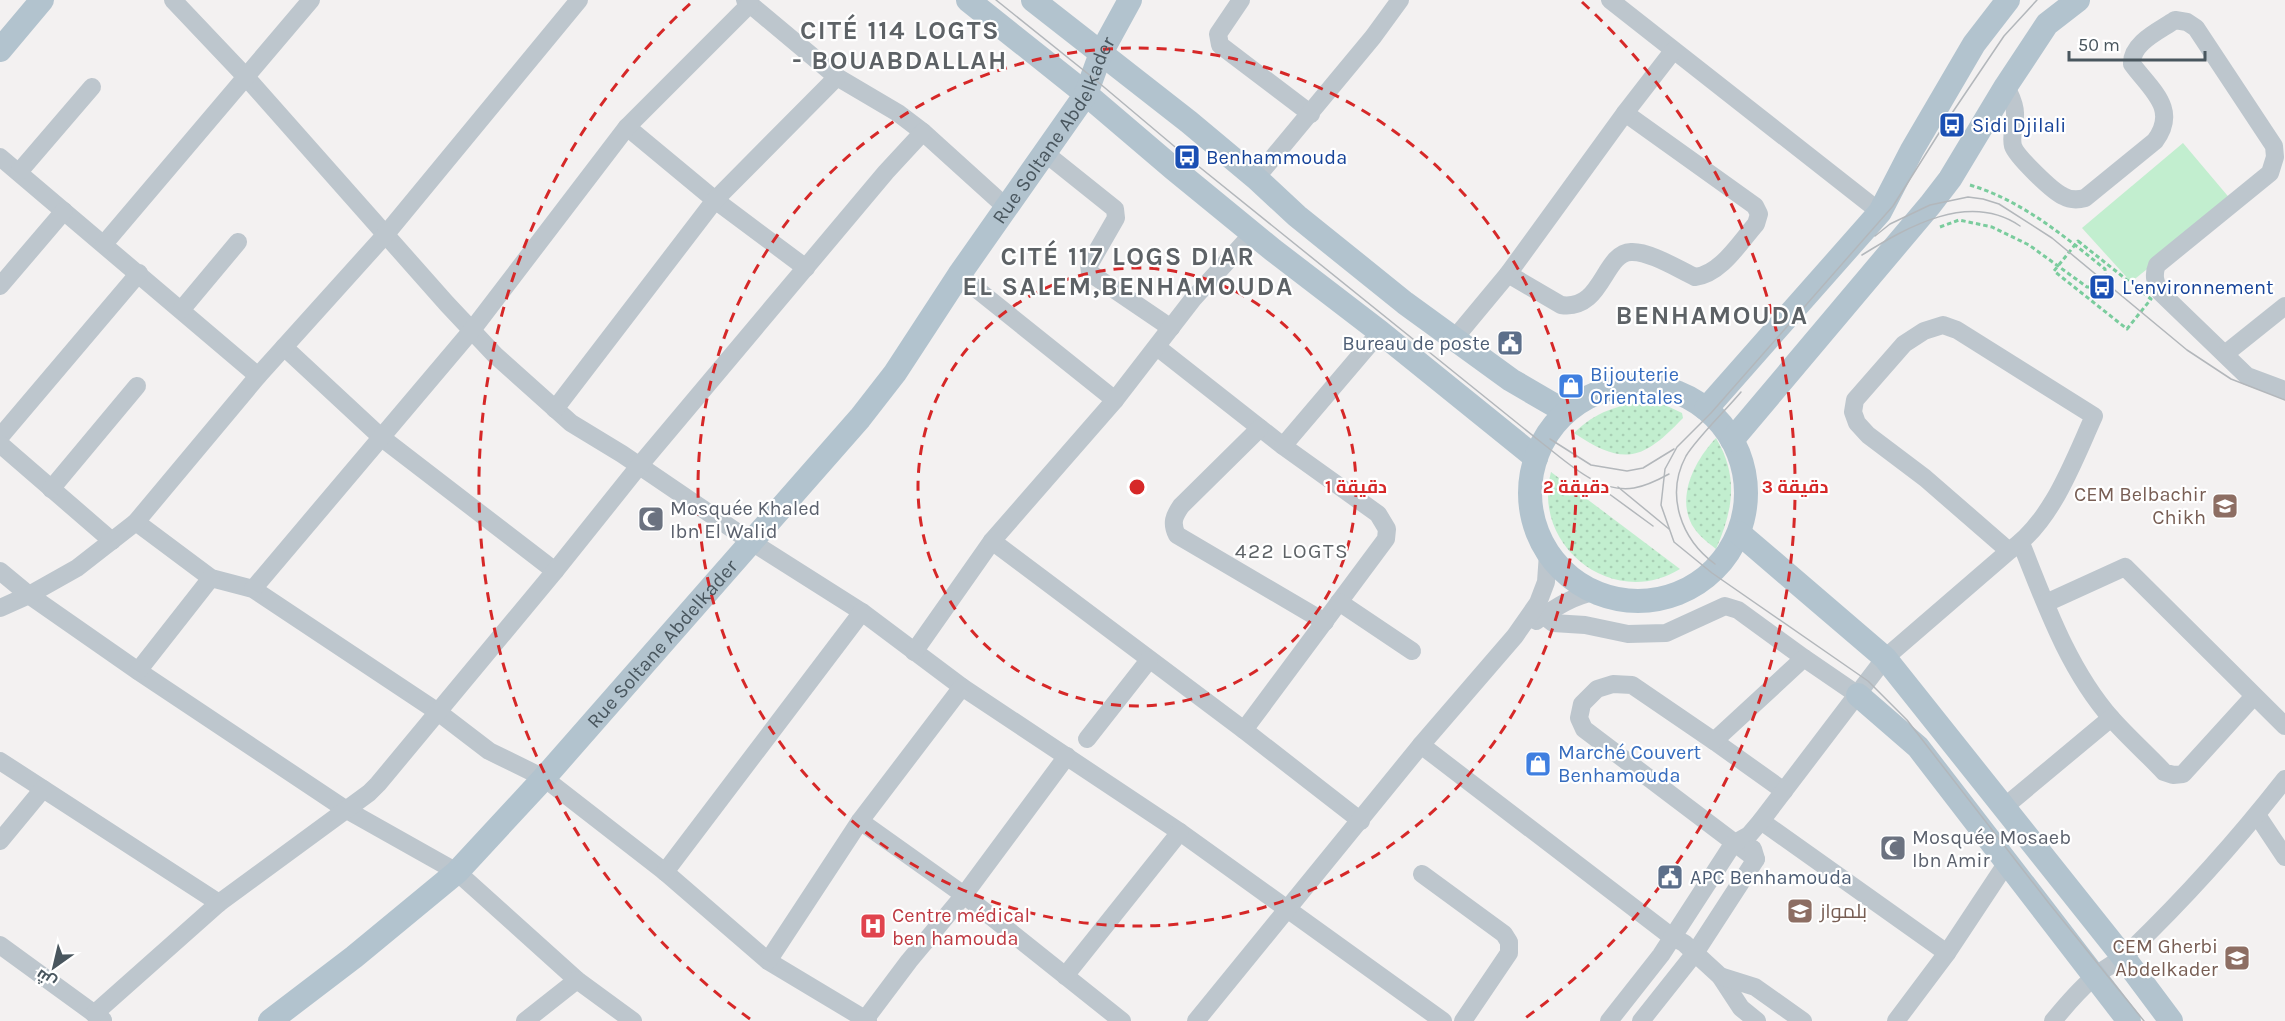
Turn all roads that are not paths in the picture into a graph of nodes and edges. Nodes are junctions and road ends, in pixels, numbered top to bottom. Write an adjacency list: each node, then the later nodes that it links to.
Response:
1 (42, 0): 14 (main road)
2 (173, 0): 17 (street)
3 (311, 0): 17 (street)
4 (579, 0): 35 (street)
5 (968, 0): 21 (main road)
6 (1033, 0): 16 (main road)
7 (1130, 0): 16 (main road, Rue Soltane Abdelkader)
8 (1241, 0): 23 (street)
9 (1401, 0): 23 (street)
10 (1610, 0): 15 (street)
11 (2008, 0): 33 (main road)
12 (2078, 0): 19 (main road)
13 (747, 2): 18 (street); 24 (street)
14 (0, 50)
15 (1673, 51): 22 (street); 33 (street)
16 (1101, 53): 21 (main road, Rue Soltane Abdelkader); 29 (main road)
17 (246, 76): 35 (street); 37 (street)
18 (837, 77): 25 (street); 30 (street)
19 (2006, 86): 51 (street); 62 (main road)
20 (92, 87): 28 (street)
21 (1086, 94): 26 (main road, Rue Soltane Abdelkader); 34 (main road)
22 (1625, 113): 40 (street); 40 (street)
23 (1311, 114): 29 (street)
24 (627, 127): 30 (street); 46 (street)
25 (923, 132): 31 (street); 38 (street)
26 (1045, 153): 31 (main road, Rue Soltane Abdelkader); 45 (street)
27 (0, 157): 28 (street)
28 (19, 172): 32 (street)
29 (1256, 178): 48 (main road)
30 (715, 200): 38 (street); 56 (street)
31 (1007, 208): 41 (main road, Rue Soltane Abdelkader)
32 (64, 211): 37 (street); 42 (street)
33 (1880, 212): 57 (main road)
34 (1253, 233): 45 (street); 47 (main road)
35 (386, 234): 46 (street); 49 (street)
36 (238, 242): 44 (street)
37 (104, 244): 39 (street)
38 (806, 268): 66 (street)
39 (139, 273): 44 (street); 60 (street)
40 (1509, 274): 48 (street)
41 (959, 275): 55 (street); 71 (main road, Rue Soltane Abdelkader)
42 (0, 286)
43 (2285, 306): 51 (street)
44 (182, 309): 52 (street)
45 (1171, 328): 50 (street)
46 (472, 330): 56 (street); 61 (street)
47 (1380, 332): 64 (street); 65 (main road)
48 (1454, 339): 58 (main road)
49 (284, 347): 52 (street); 61 (street)
50 (1157, 347): 55 (street); 59 (street)
51 (2225, 354): 54 (street)
52 (258, 376): 68 (street)
53 (137, 386): 67 (street)
54 (2285, 390)
55 (1115, 400): 72 (street)
56 (555, 409): 66 (street)
57 (1706, 409): 58 (main road); 62 (main road)
58 (1566, 412): 65 (main road)
59 (1260, 428): 64 (street); 86 (street)
60 (0, 437)
61 (382, 438): 76 (street); 78 (street)
62 (1732, 440): 69 (main road)
63 (0, 444): 67 (street)
64 (1283, 446): 81 (street)
65 (1536, 458): 74 (main road)
66 (639, 466): 71 (street); 76 (street)
67 (51, 489): 70 (street)
68 (136, 522): 70 (street); 77 (street)
69 (1739, 533): 79 (main road); 91 (main road)
70 (111, 541): 80 (street)
71 (750, 541): 84 (street); 106 (main road, Rue Soltane Abdelkader)
72 (992, 541): 89 (street); 92 (street)
73 (2015, 547): 73 (street); 82 (street); 91 (street)
74 (1548, 553): 79 (main road); 87 (street)
75 (0, 571): 80 (street)
76 (555, 571): 97 (street)
77 (211, 578): 78 (street); 93 (street)
78 (253, 589): 97 (street)
79 (1595, 592): 85 (street)
80 (29, 595): 83 (street); 93 (street)
81 (1339, 602): 86 (street); 88 (street)
82 (2046, 603): 96 (street); 98 (street)
83 (0, 608)
84 (862, 612): 89 (street); 122 (street)
85 (1544, 616): 87 (street); 90 (street)
86 (1325, 622): 100 (street)
87 (1515, 636): 103 (street)
88 (1412, 651)
89 (914, 652): 94 (street)
90 (1804, 658): 95 (street); 102 (street)
91 (1885, 658): 95 (street); 110 (main road)
92 (1149, 660): 100 (street); 101 (street)
93 (138, 671): 111 (street)
94 (962, 687): 104 (street); 113 (street)
95 (1858, 695): 109 (street); 120 (main road)
96 (2254, 696): 98 (street); 99 (street)
97 (438, 712): 106 (street); 111 (street)
98 (2111, 718): 110 (street)
99 (2285, 726)
100 (1244, 730): 114 (street)
101 (1086, 740)
102 (1714, 741): 109 (street); 117 (street)
103 (1421, 746): 114 (street); 127 (street)
104 (1067, 756): 116 (street); 124 (street)
105 (1, 763): 108 (street)
106 (544, 778): 121 (main road, Rue Soltane Abdelkader); 122 (street)
107 (2285, 779): 112 (street)
108 (43, 789): 118 (street); 125 (street)
109 (1784, 791): 115 (street)
110 (2003, 808): 131 (main road)
111 (345, 809): 121 (street); 125 (street)
112 (2257, 815): 119 (street); 131 (street)
113 (860, 821): 124 (street); 132 (street)
114 (1361, 821): 126 (street)
115 (1761, 821): 117 (street); 130 (street)
116 (1180, 832): 126 (street); 133 (street)
117 (1741, 839): 127 (street); 129 (street)
118 (0, 841)
119 (2285, 857)
120 (2008, 861): 130 (street); 135 (main road)
121 (457, 872): 136 (street); 139 (main road, Rue Soltane Abdelkader)
122 (665, 872): 132 (street)
123 (1422, 874): 145 (street)
124 (964, 895): 133 (street); 138 (street)
125 (219, 903): 137 (street)
126 (1286, 910): 143 (street); 144 (street)
127 (1672, 937): 129 (street); 146 (street)
128 (0, 945): 137 (street)
129 (1695, 953): 134 (street); 147 (street)
130 (1947, 953): 150 (street)
131 (2124, 957): 135 (street); 153 (main road)
132 (768, 961): 138 (street)
133 (1065, 975): 142 (street)
134 (1720, 976): 148 (street); 149 (street)
135 (2095, 976): 151 (street); 152 (main road)
136 (577, 980): 140 (street); 141 (street)
137 (99, 1018)
138 (865, 1020)
139 (270, 1021)
140 (525, 1021)
141 (633, 1021)
142 (1122, 1021)
143 (1196, 1021)
144 (1443, 1021)
145 (1463, 1021)
146 (1609, 1021)
147 (1641, 1021)
148 (1757, 1021)
149 (1803, 1021)
150 (1896, 1021)
151 (2053, 1021)
152 (2129, 1021)
153 (2171, 1021)

